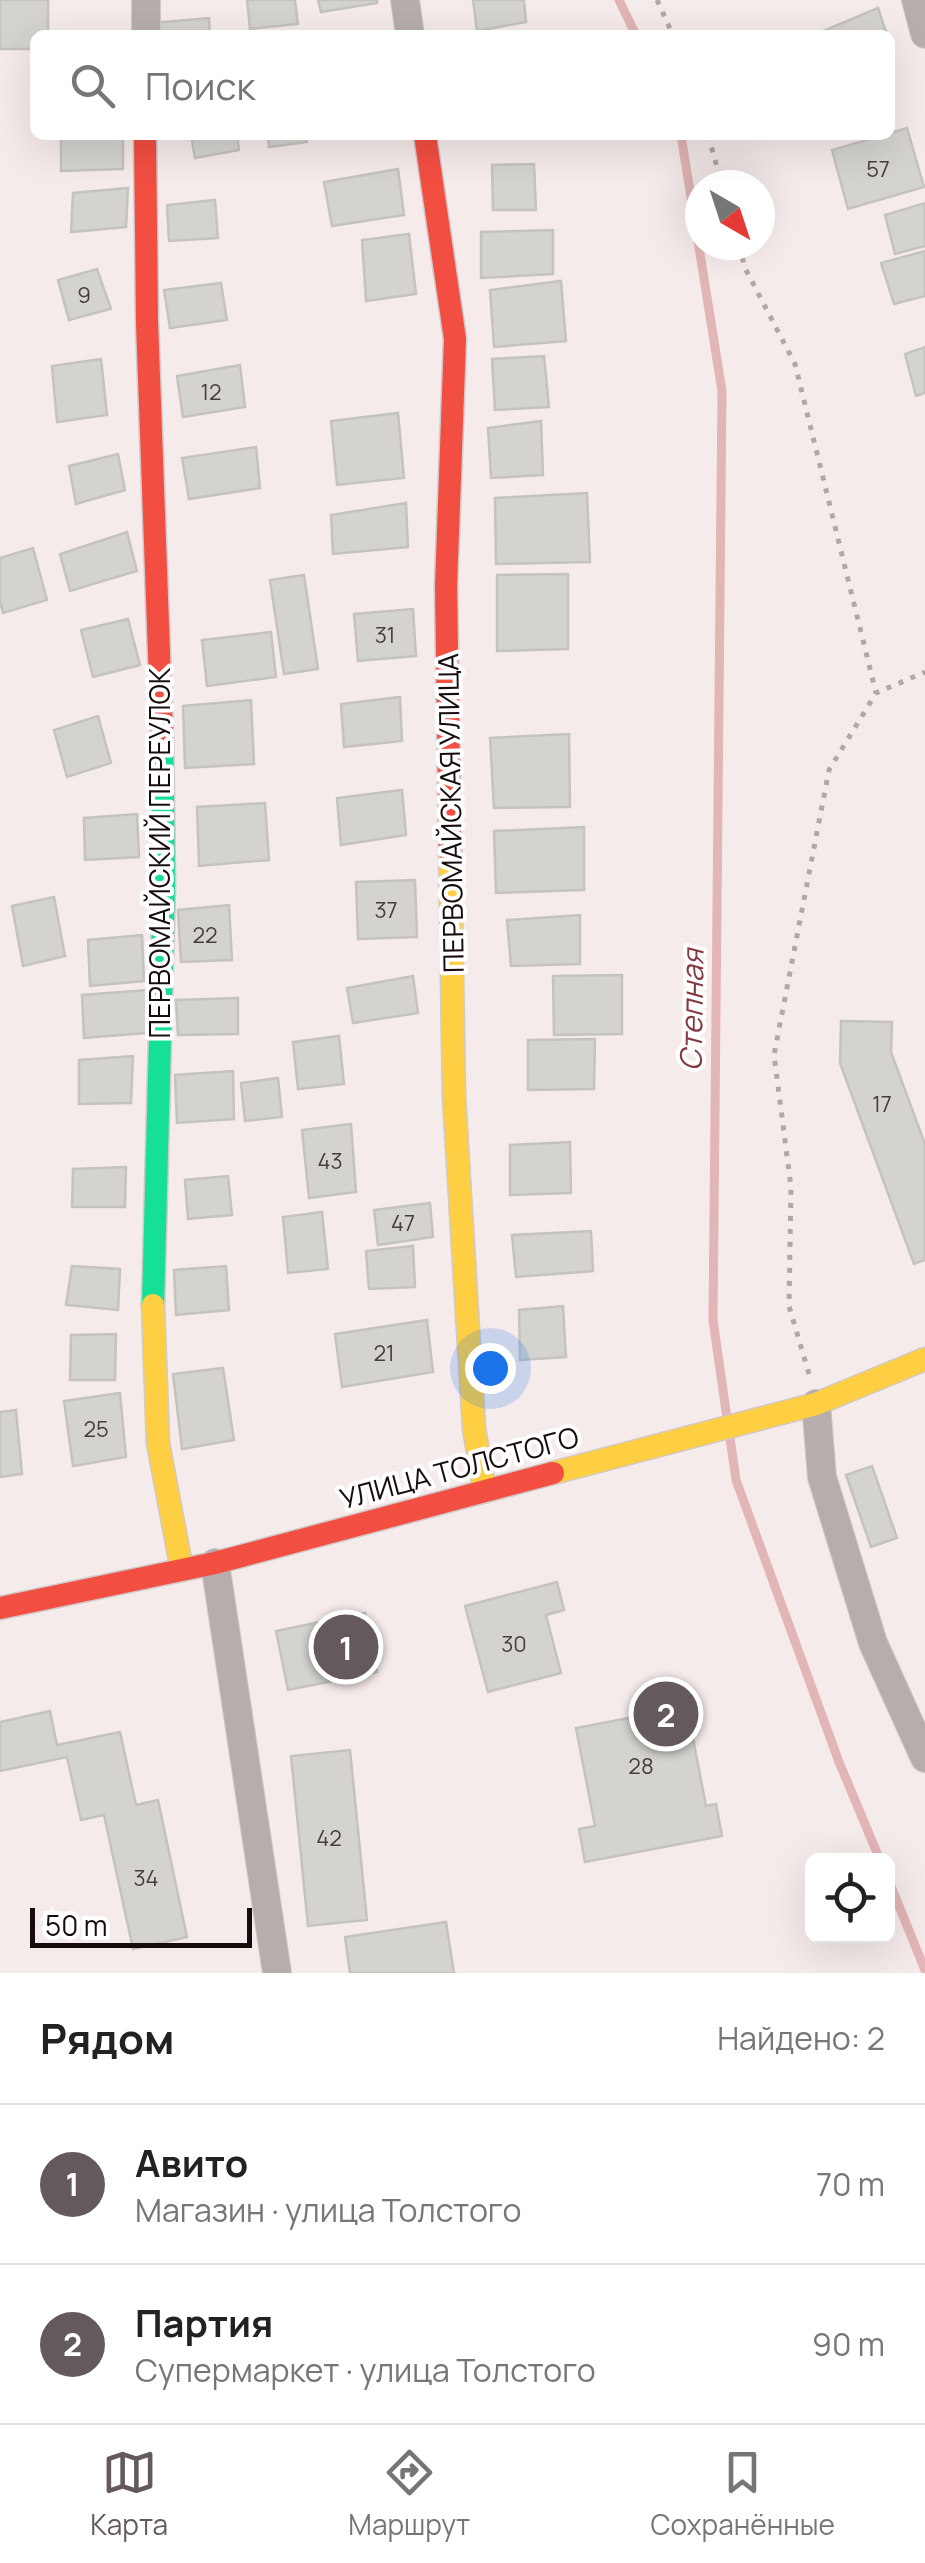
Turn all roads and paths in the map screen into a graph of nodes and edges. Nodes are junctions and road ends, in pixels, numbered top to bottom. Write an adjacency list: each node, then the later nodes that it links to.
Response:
1 (146, 0): 5 (street)
2 (404, 0): 6 (street)
3 (657, 0): 7 (path)
4 (916, 0): 8 (street)
5 (146, 30)
6 (409, 30)
7 (671, 30)
8 (925, 34)
9 (145, 140): 20 (street, ПЕРВОМАЙСКИЙ ПЕРЕУЛОК)
10 (426, 140): 18 (street, ПЕРВОМАЙСКАЯ УЛИЦА)
11 (709, 140): 12 (path)
12 (718, 170)
13 (743, 260): 15 (path)
14 (925, 672): 15 (path)
15 (876, 694): 17 (path)
16 (925, 1359): 17 (street, УЛИЦА ТОЛСТОГО)
17 (804, 1407): 18 (street, УЛИЦА ТОЛСТОГО); 22 (street)
18 (485, 1492): 19 (street, УЛИЦА ТОЛСТОГО)
19 (214, 1562): 20 (street, УЛИЦА ТОЛСТОГО); 23 (street)
20 (182, 1570): 21 (street, УЛИЦА ТОЛСТОГО)
21 (0, 1608)
22 (925, 1758)
23 (276, 1973)

